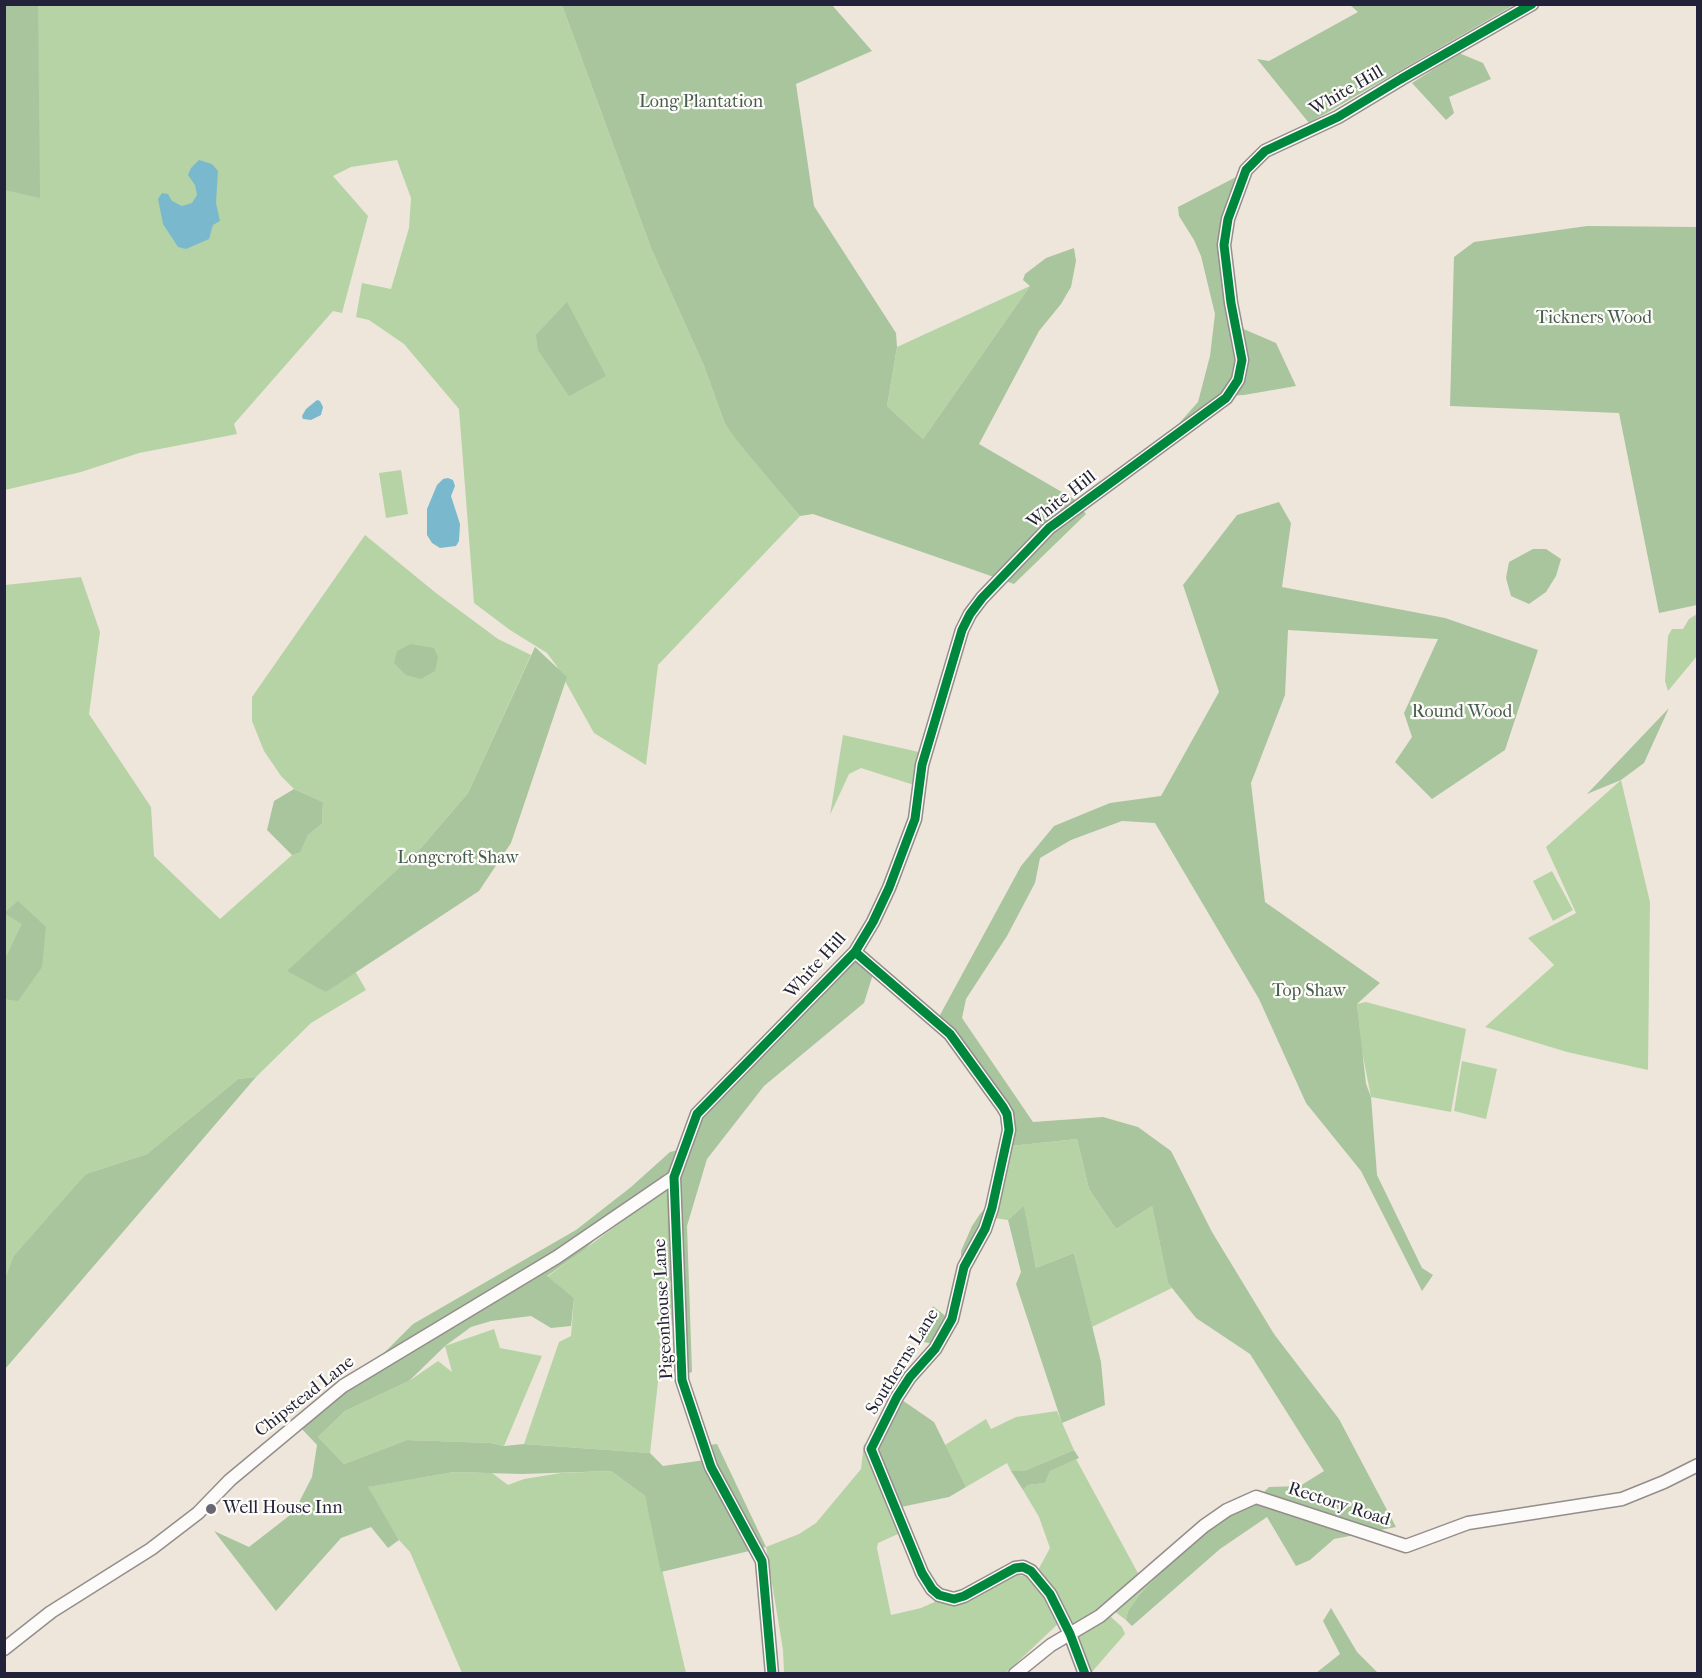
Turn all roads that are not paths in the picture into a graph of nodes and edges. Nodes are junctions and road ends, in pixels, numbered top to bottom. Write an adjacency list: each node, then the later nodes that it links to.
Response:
1 (1532, 4): 2 (street, White Hill)
2 (855, 951): 3 (street, White Hill); 5 (street, Southerns Lane)
3 (674, 1176): 6 (street, Chipstead Lane); 7 (street, Pigeonhouse Lane)
4 (1698, 1465): 5 (street, Rectory Road)
5 (1070, 1634): 8 (street, Rectory Road); 9 (street)
6 (4, 1649)
7 (772, 1674)
8 (1015, 1674)
9 (1085, 1674)

